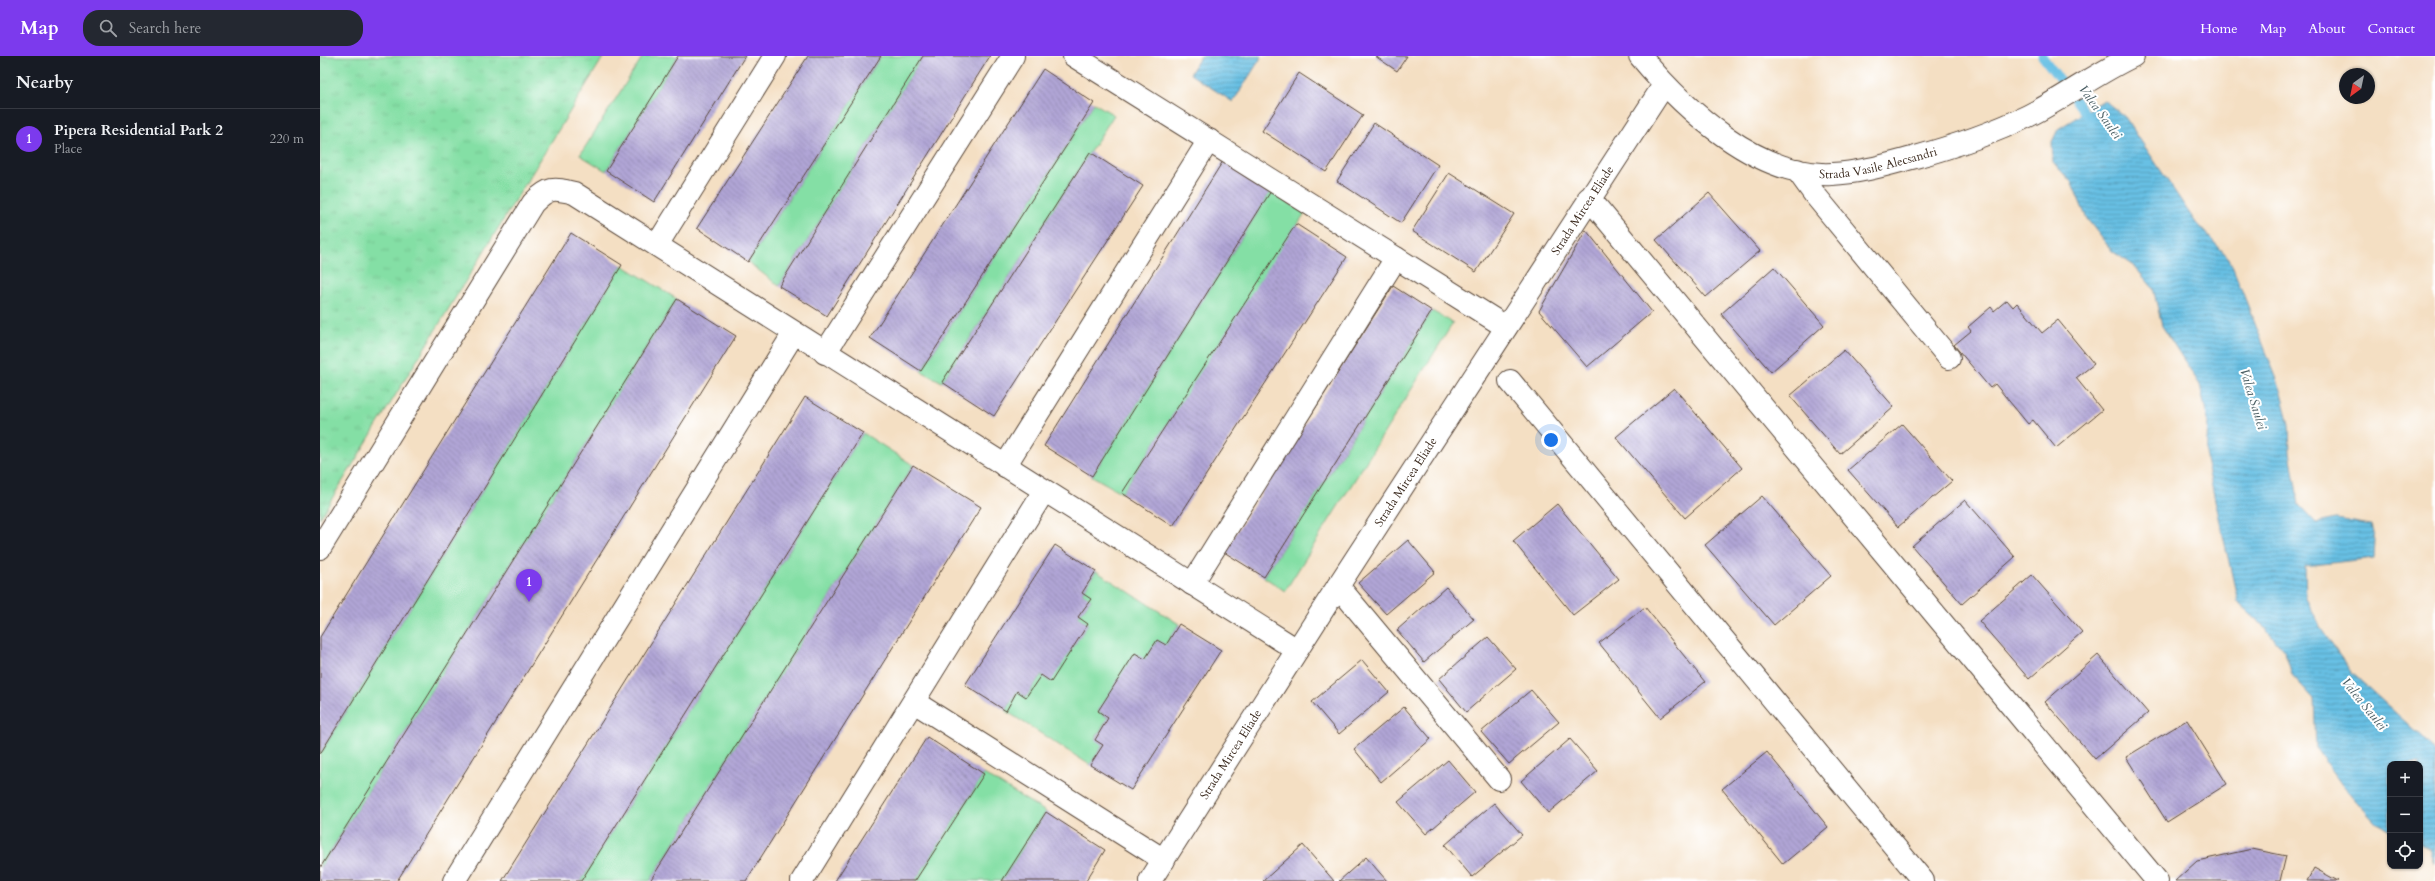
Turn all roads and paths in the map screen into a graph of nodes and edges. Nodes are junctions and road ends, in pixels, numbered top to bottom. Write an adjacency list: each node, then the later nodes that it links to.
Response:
1 (775, 56): 10 (street)
2 (1013, 56): 14 (street)
3 (1074, 56): 7 (street)
4 (1640, 56): 6 (street, Strada Vasile Alecsandri)
5 (2133, 56): 8 (street, Strada Vasile Alecsandri)
6 (1664, 85): 8 (street, Strada Vasile Alecsandri); 9 (street, Strada Mircea Eliade)
7 (1208, 140): 11 (street); 17 (street)
8 (1797, 170): 15 (street)
9 (1590, 198): 12 (street, Strada Mircea Eliade); 30 (street)
10 (657, 245): 13 (street); 19 (street)
11 (1396, 258): 12 (street); 20 (street)
12 (1506, 327): 21 (street, Strada Mircea Eliade)
13 (794, 333): 14 (street); 26 (street)
14 (825, 353): 17 (street)
15 (1949, 358)
16 (1510, 381): 29 (street)
17 (1004, 466): 18 (street)
18 (1044, 491): 20 (street); 23 (street)
19 (320, 548)
20 (1192, 584): 22 (street)
21 (1338, 586): 22 (street, Strada Mircea Eliade); 24 (street)
22 (1297, 650): 25 (street, Strada Mircea Eliade)
23 (914, 702): 25 (street); 27 (street)
24 (1499, 779)
25 (1164, 860): 28 (street, Strada Mircea Eliade)
26 (454, 881)
27 (802, 881)
28 (1150, 881)
29 (1922, 881)
30 (2157, 881)

